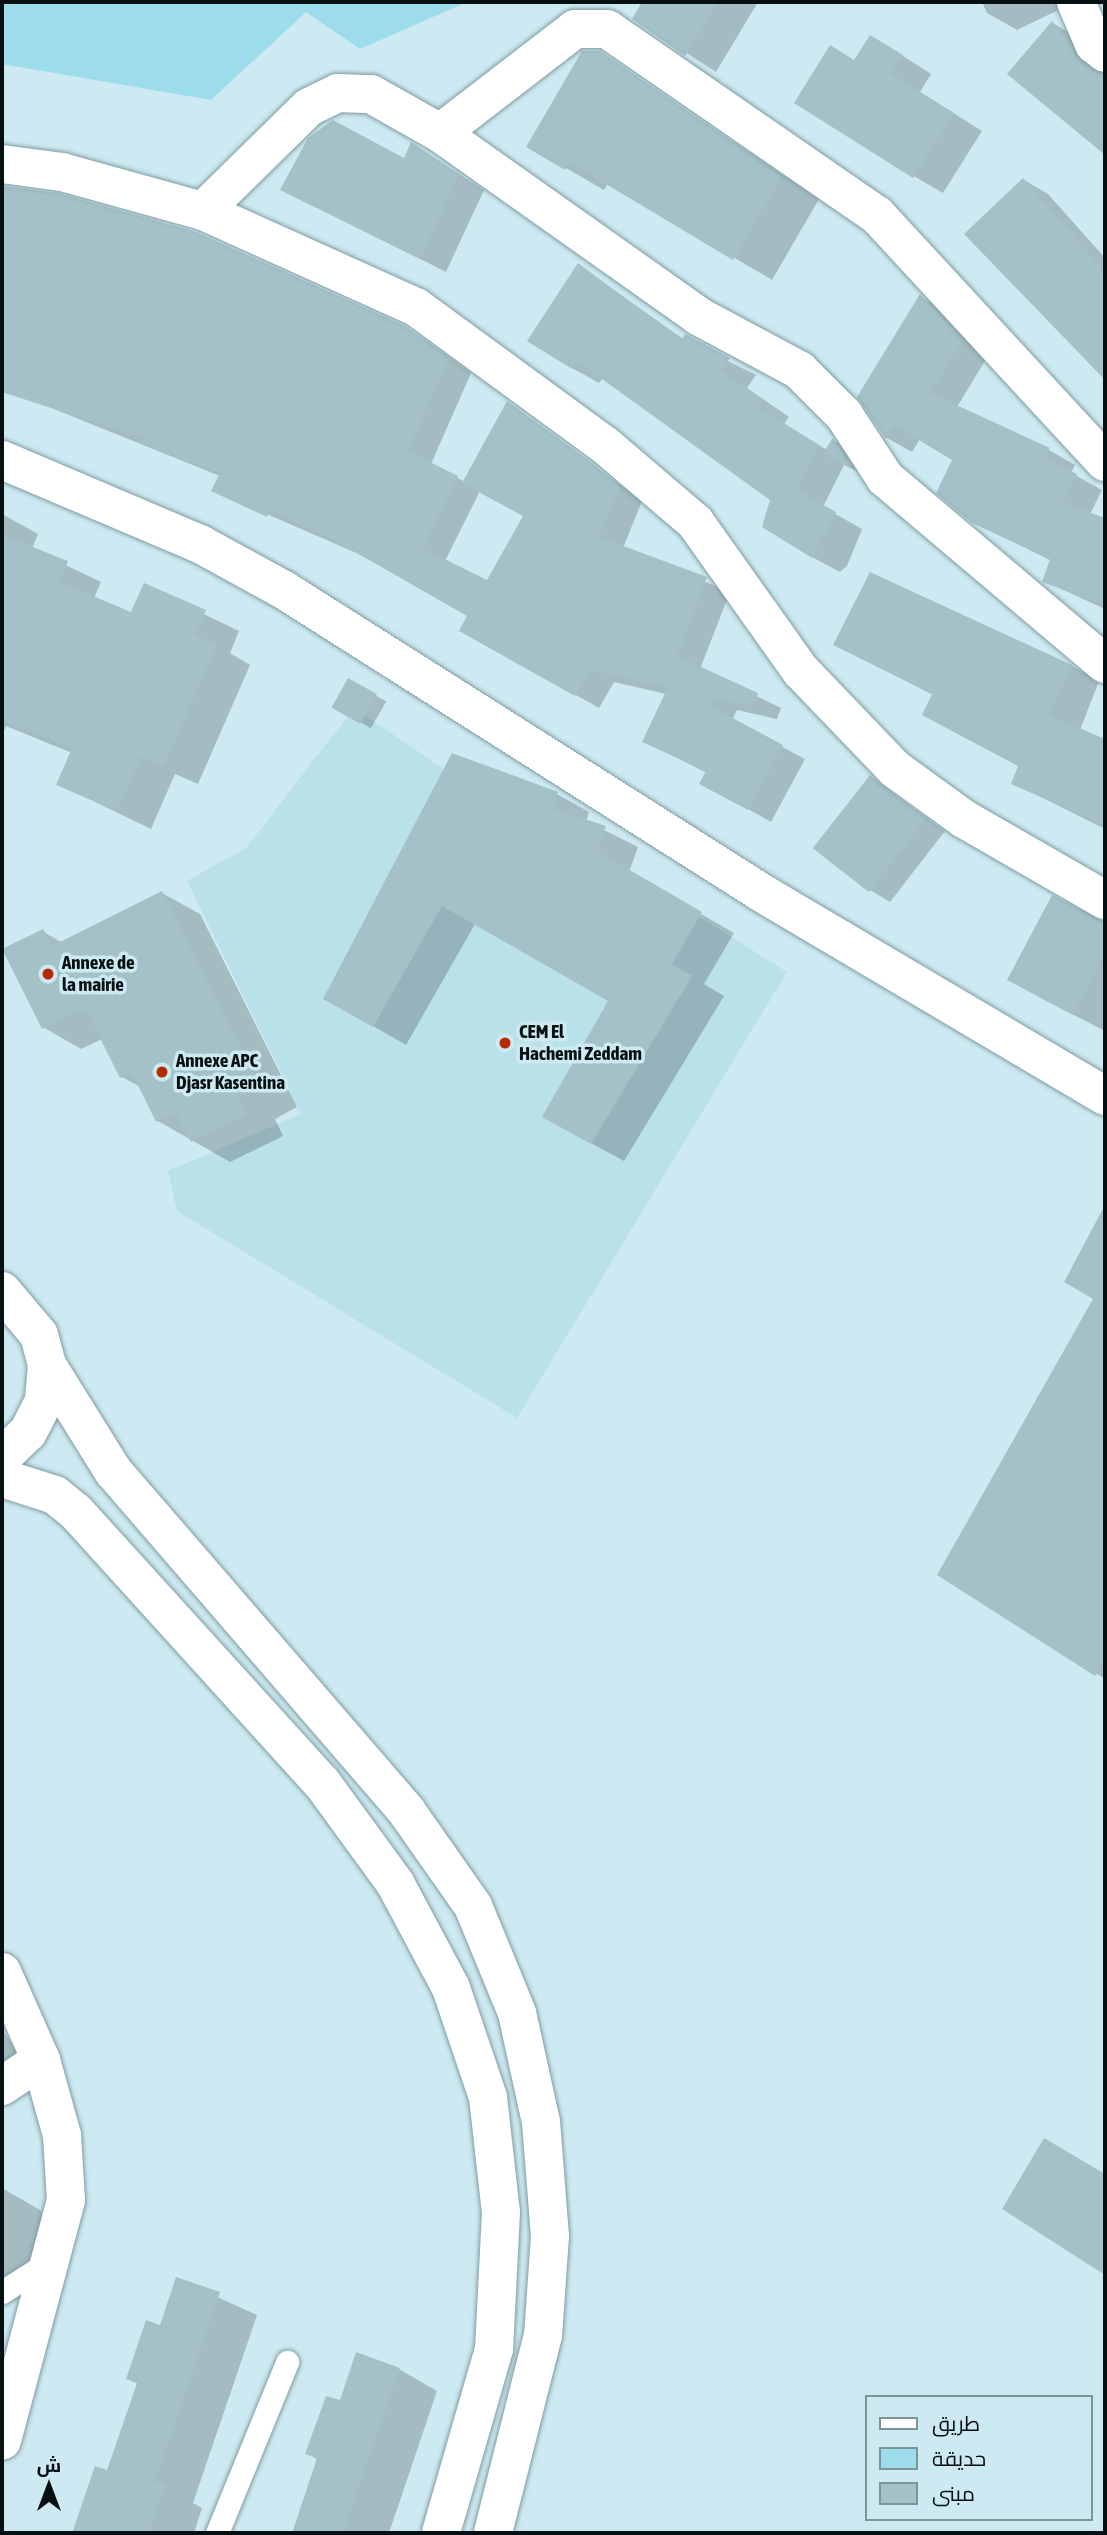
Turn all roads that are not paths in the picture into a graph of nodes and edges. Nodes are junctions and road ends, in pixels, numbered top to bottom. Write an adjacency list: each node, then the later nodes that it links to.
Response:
1 (1076, 2): 2 (street)
2 (1105, 53)
3 (440, 133): 5 (street); 7 (street); 8 (street)
4 (2, 164): 5 (street)
5 (203, 211): 9 (street)
6 (2, 460): 10 (street)
7 (1105, 462)
8 (1105, 664)
9 (1105, 900)
10 (1105, 1096)
11 (2, 1292): 12 (street)
12 (47, 1365): 13 (street); 24 (street)
13 (2, 1457)
14 (2, 1478): 23 (street)
15 (2, 1972): 16 (street)
16 (41, 2060): 17 (street); 18 (street)
17 (2, 2086)
18 (52, 2260): 19 (lane); 21 (street)
19 (2, 2292)
20 (287, 2362): 22 (lane)
21 (2, 2441)
22 (218, 2533)
23 (441, 2533)
24 (493, 2533)

